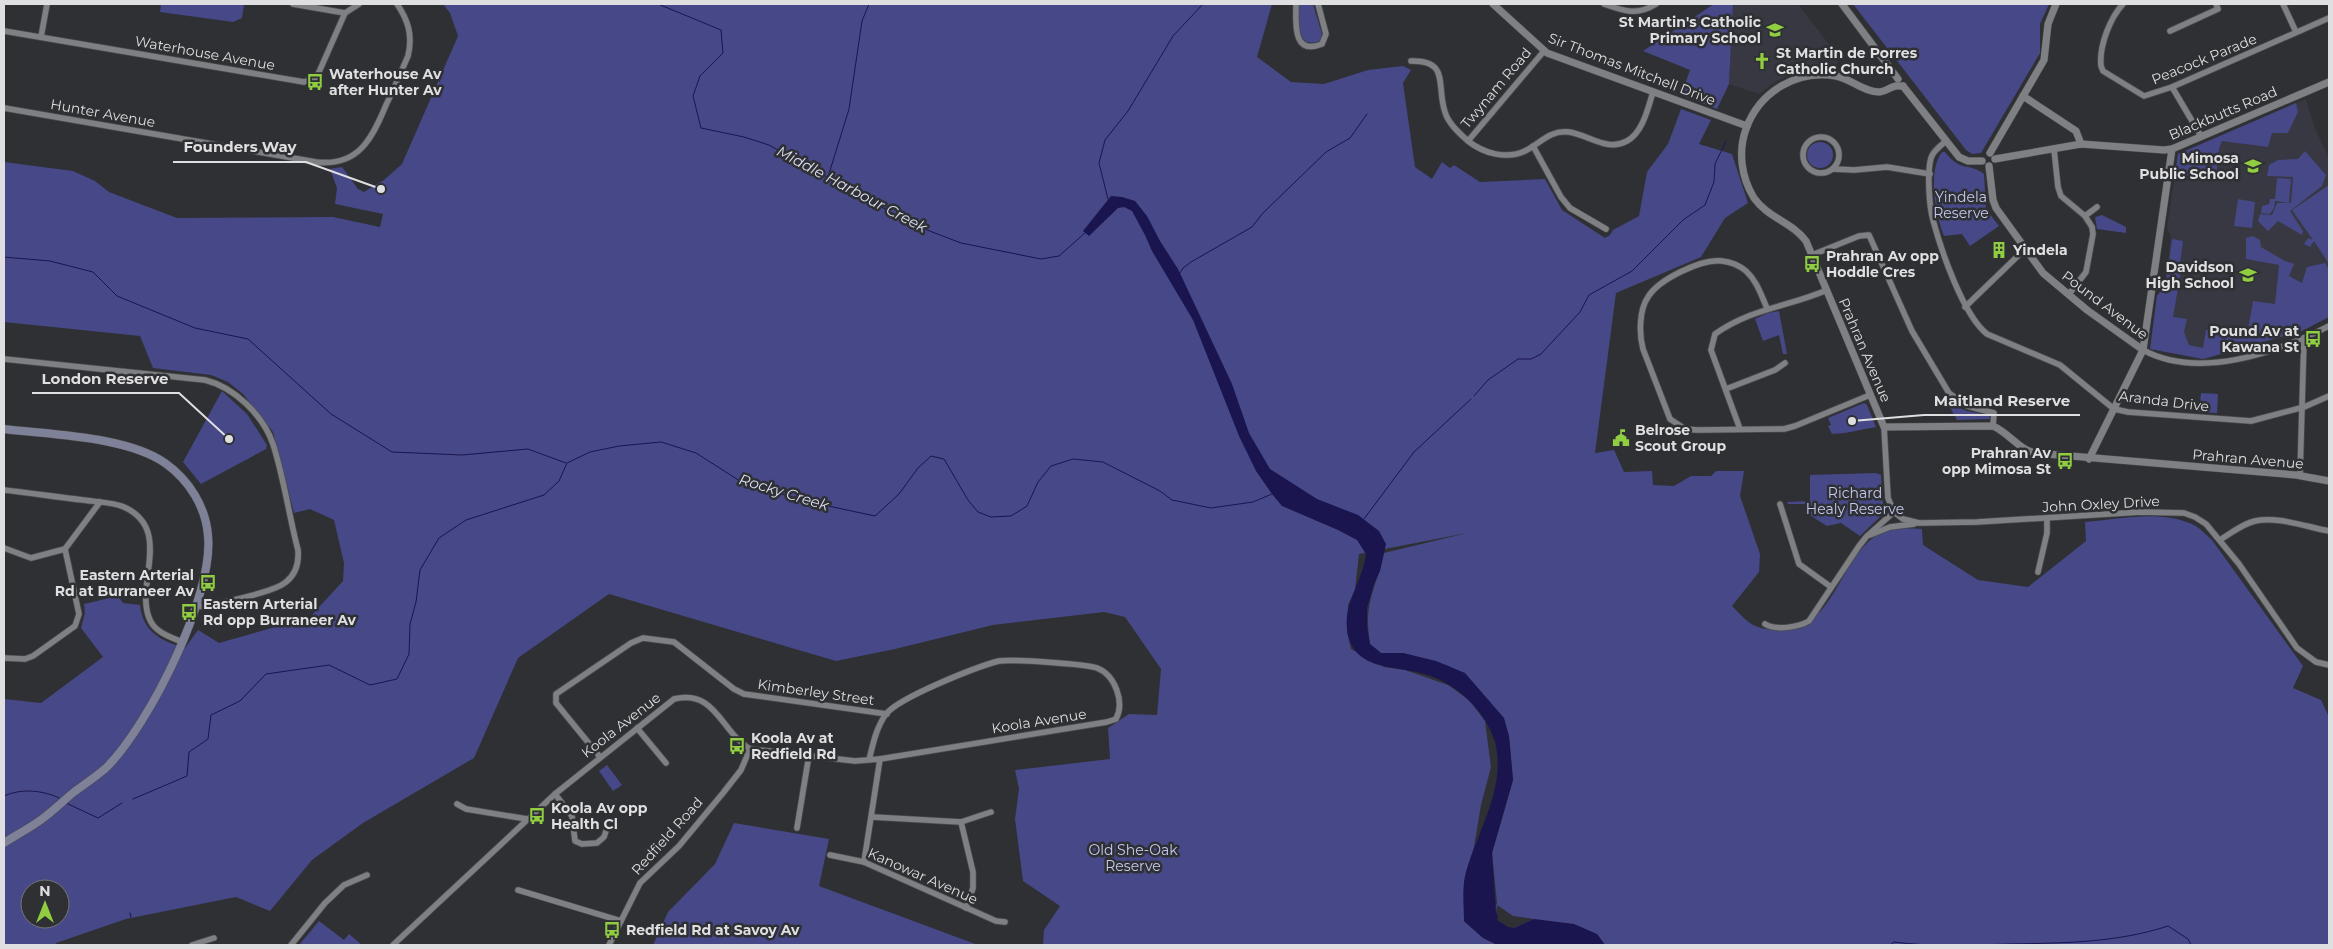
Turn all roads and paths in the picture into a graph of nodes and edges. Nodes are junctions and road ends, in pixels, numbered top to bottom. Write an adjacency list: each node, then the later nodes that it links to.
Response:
1 (47, 4): 20 (street)
2 (293, 4): 15 (street)
3 (359, 4): 15 (street)
4 (396, 4): 28 (street, Hunter Avenue)
5 (1296, 4): 6 (street)
6 (1318, 4)
7 (1493, 4): 21 (street, Sir Thomas Mitchell Drive)
8 (1604, 4): 9 (street)
9 (1656, 4)
10 (1842, 4): 24 (street)
11 (2056, 4): 27 (street)
12 (2123, 4): 25 (street, Peacock Parade)
13 (2216, 4): 18 (street)
14 (2283, 4): 19 (street)
15 (345, 13): 20 (street, Waterhouse Avenue)
16 (2329, 18): 19 (street, Peacock Parade)
17 (4, 31): 20 (street, Waterhouse Avenue)
18 (2170, 31)
19 (2296, 32): 25 (street, Peacock Parade)
20 (41, 38)
21 (1544, 51): 26 (street, Sir Thomas Mitchell Drive); 31 (street, Twynam Road)
22 (1411, 61): 31 (street)
23 (2329, 82): 30 (street, Blackbutts Road)
24 (1900, 83): 29 (street, Prahran Avenue); 32 (street)
25 (2172, 87): 30 (street)
26 (1653, 92): 29 (street, Sir Thomas Mitchell Drive); 34 (street)
27 (2023, 96): 33 (street); 37 (street)
28 (4, 108)
29 (1747, 126): 46 (street, Prahran Avenue)
30 (2201, 136): 36 (street, Blackbutts Road)
31 (1468, 141): 34 (street)
32 (1946, 141): 38 (street); 41 (street, Aranda Drive)
33 (2081, 144): 35 (street, Blackbutts Road); 36 (street, Blackbutts Road)
34 (1533, 146): 44 (street)
35 (2054, 149): 37 (street, Blackbutts Road); 43 (street)
36 (2172, 149): 53 (street)
37 (1992, 156): 38 (street); 39 (street)
38 (1982, 161): 39 (street)
39 (1989, 166): 45 (street, Pound Avenue)
40 (1833, 169): 40 (street); 41 (street)
41 (1930, 174): 49 (street, Aranda Drive)
42 (2097, 207): 43 (street)
43 (2085, 216): 48 (street)
44 (1606, 229)
45 (2025, 250): 48 (street, Pound Avenue); 49 (street)
46 (1812, 255): 47 (street, Prahran Avenue); 62 (street)
47 (1827, 290): 50 (street); 57 (street, Prahran Avenue)
48 (2069, 294): 53 (street, Pound Avenue)
49 (1964, 307): 60 (street, Aranda Drive)
50 (1767, 308): 56 (street); 64 (street)
51 (2329, 326): 52 (street, Pound Avenue)
52 (2304, 338): 53 (street, Pound Avenue); 59 (street)
53 (2143, 350): 60 (street)
54 (4, 359): 81 (street)
55 (1785, 363): 56 (street)
56 (1726, 389): 64 (street)
57 (1870, 395): 61 (street, Prahran Avenue); 64 (street)
58 (2329, 396): 59 (street, Aranda Drive)
59 (2302, 407): 60 (street, Aranda Drive); 66 (street)
60 (2114, 409): 65 (street)
61 (1884, 426): 62 (street); 71 (street)
62 (1994, 426): 65 (street, Prahran Avenue)
63 (4, 429): 81 (main road)
64 (1740, 429)
65 (2089, 458): 66 (street, Prahran Avenue)
66 (2300, 475): 67 (street, Prahran Avenue)
67 (2329, 481)
68 (4, 490): 69 (street)
69 (100, 502): 78 (street); 83 (street)
70 (1780, 504): 80 (street)
71 (1894, 512): 73 (street, John Oxley Drive); 75 (street)
72 (2047, 519): 73 (street, John Oxley Drive); 76 (street, John Oxley Drive); 79 (street)
73 (1919, 523): 75 (street)
74 (2329, 531): 76 (street)
75 (1867, 536): 80 (street)
76 (2220, 540): 85 (street, John Oxley Drive)
77 (4, 548): 78 (street)
78 (65, 550): 84 (street)
79 (2038, 572)
80 (1831, 587): 82 (street)
81 (196, 605): 83 (main road)
82 (1765, 624)
83 (182, 642): 102 (main road)
84 (4, 658)
85 (2329, 665)
86 (887, 714): 90 (street, Kimberley Street); 91 (street, Koola Avenue); 92 (street)
87 (637, 728): 88 (street, Koola Avenue); 90 (street, Koola Avenue); 93 (street)
88 (750, 749): 89 (street, Koola Avenue); 108 (street, Redfield Road)
89 (809, 755): 92 (street, Koola Avenue); 100 (street)
90 (600, 757): 94 (street, Koola Avenue)
91 (880, 759): 92 (street, Koola Avenue); 97 (street)
92 (869, 760)
93 (666, 763)
94 (555, 794): 98 (street, Koola Avenue); 101 (street)
95 (457, 804): 98 (street)
96 (991, 812): 99 (street)
97 (872, 817): 99 (street); 104 (street)
98 (527, 820): 113 (street, Koola Avenue)
99 (961, 822): 107 (street)
100 (797, 828)
101 (606, 831)
102 (4, 843)
103 (830, 855): 104 (street, Kanowar Avenue)
104 (864, 862): 107 (street, Kanowar Avenue)
105 (368, 875): 112 (street)
106 (518, 890): 108 (street)
107 (966, 908): 109 (street, Kanowar Avenue)
108 (621, 921): 114 (street, Redfield Road)
109 (1005, 922)
110 (214, 938): 111 (street)
111 (192, 945)
112 (291, 945)
113 (393, 945)
114 (609, 945)

